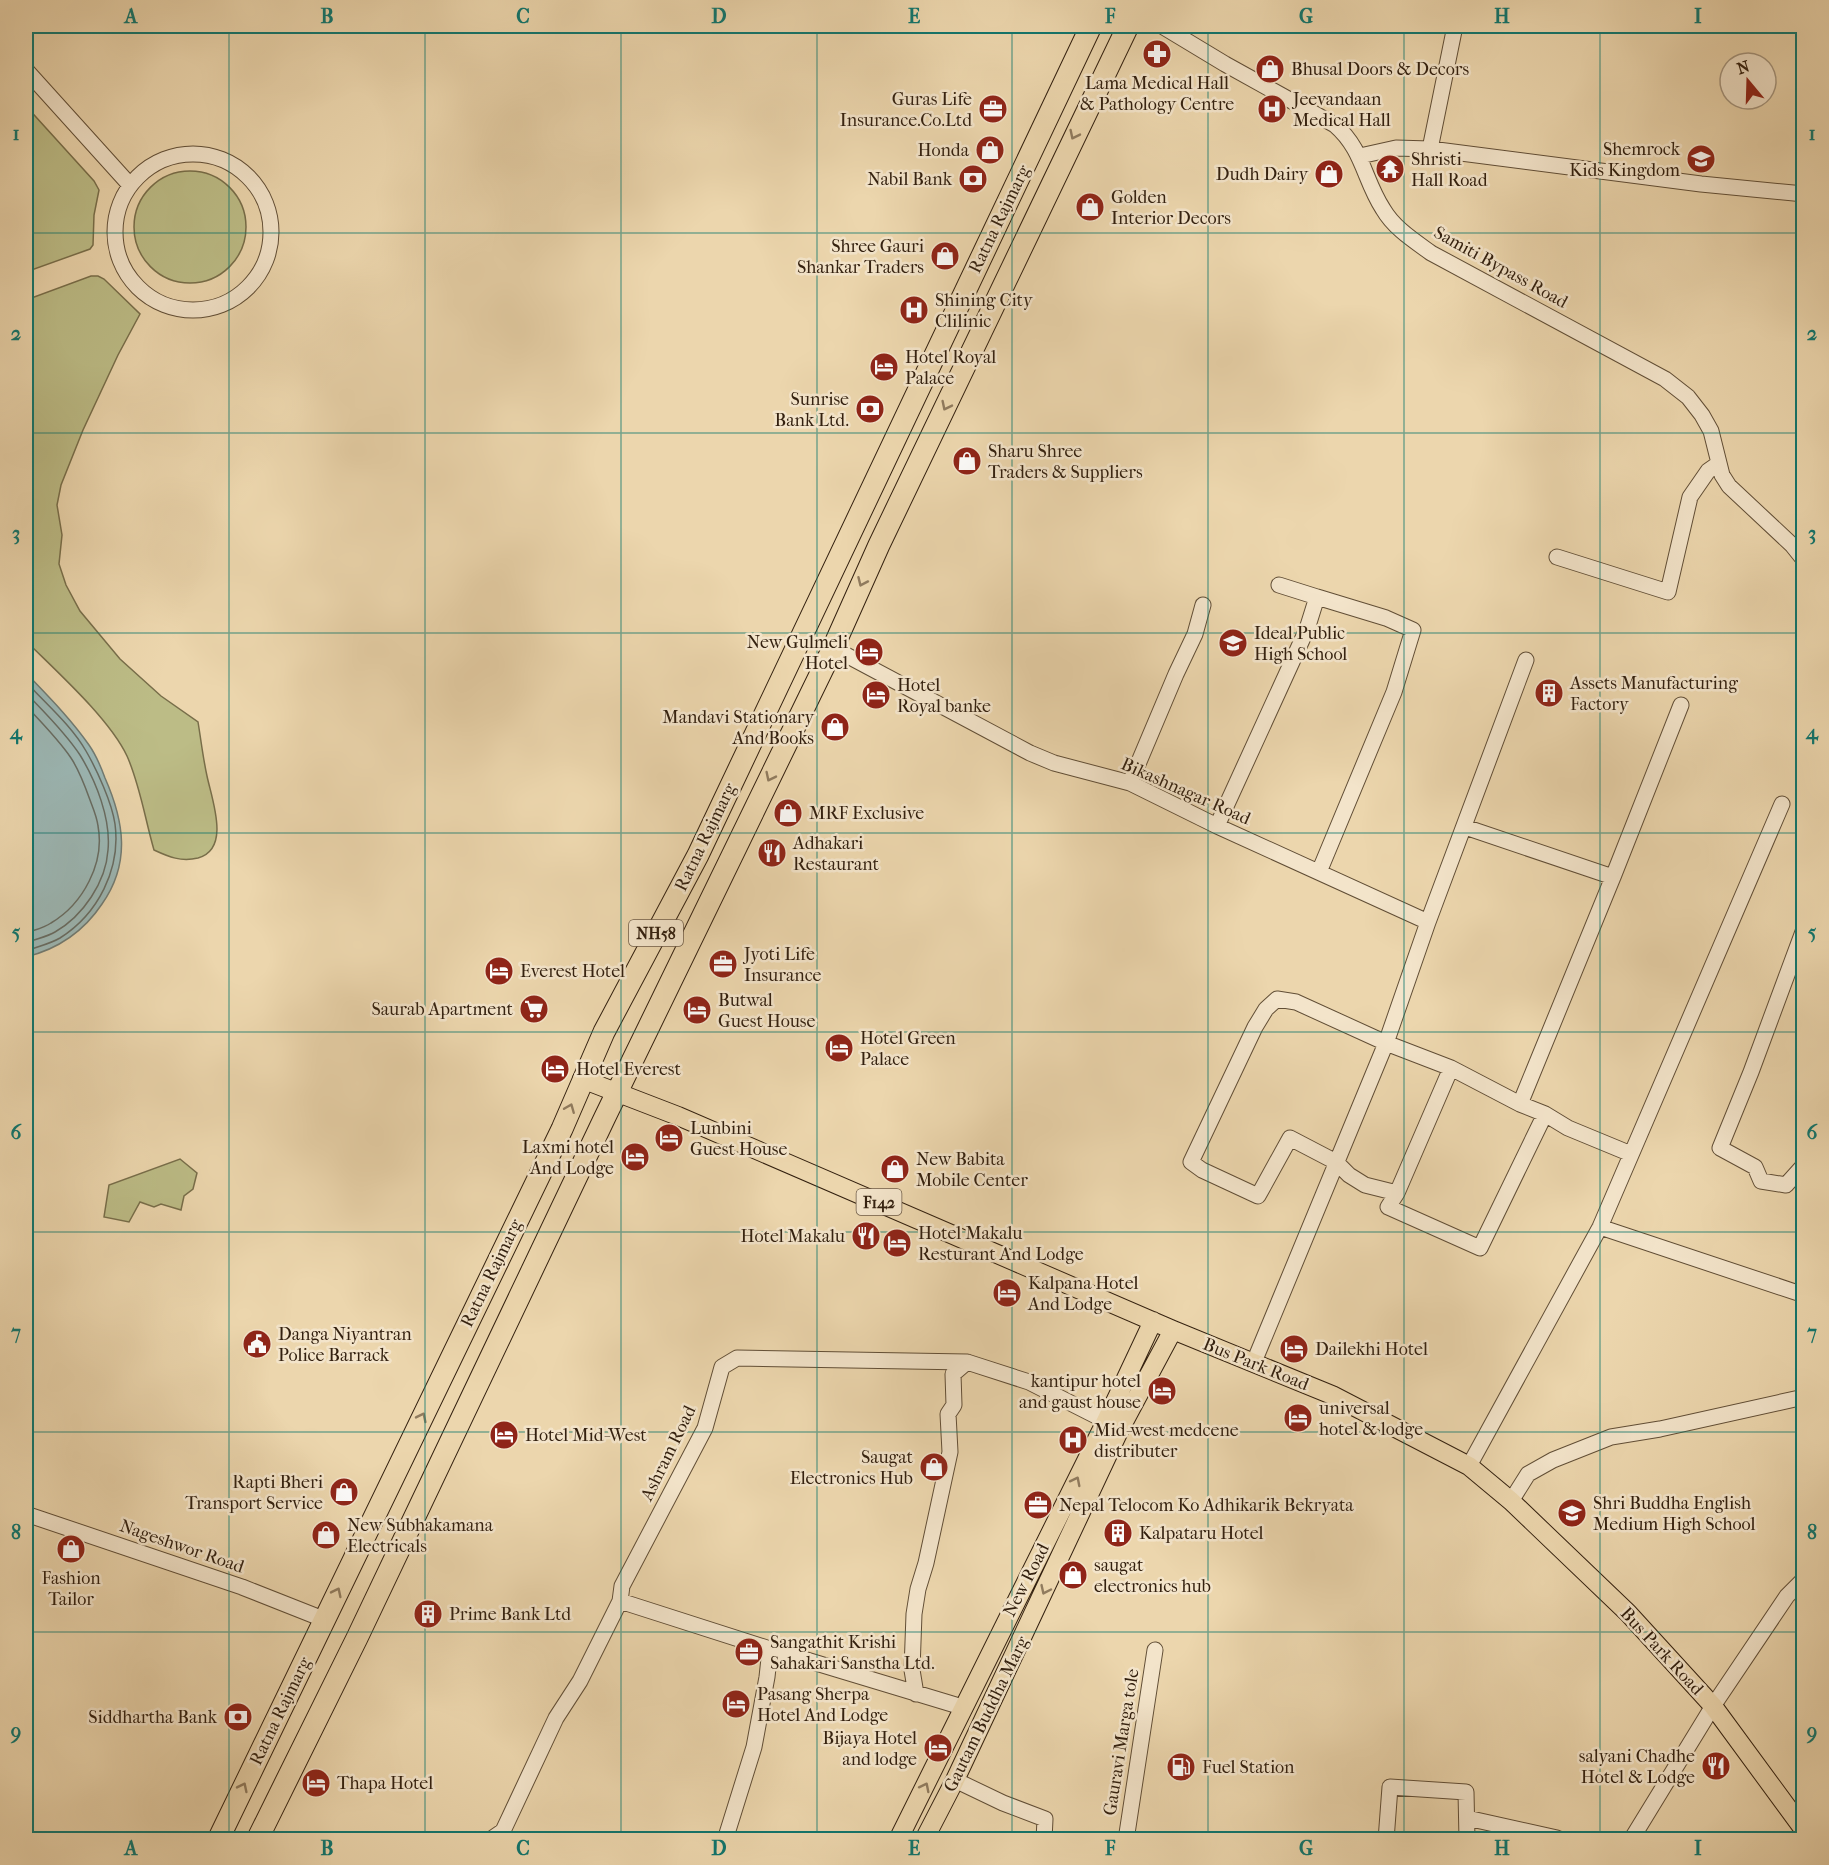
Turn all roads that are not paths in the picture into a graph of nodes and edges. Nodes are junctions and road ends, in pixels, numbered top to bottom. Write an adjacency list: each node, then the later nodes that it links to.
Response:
1 (1091, 26): 11 (highway, Ratna Rajmarg / NH58)
2 (1128, 26): 12 (highway, Ratna Rajmarg / NH58, one-way to 12)
3 (1162, 26): 7 (street, Samiti Bypass Road)
4 (1455, 26): 6 (street)
5 (26, 70): 8 (street)
6 (1430, 149): 7 (street); 9 (street)
7 (1360, 156): 10 (street, Samiti Bypass Road)
8 (129, 184): 8 (street)
9 (1803, 194)
10 (1719, 464): 13 (street); 14 (street, Samiti Bypass Road)
11 (849, 534): 12 (highway); 31 (highway, Ratna Rajmarg / NH58)
12 (879, 545): 18 (highway, Ratna Rajmarg / NH58, one-way to 18)
13 (1557, 557)
14 (1803, 560)
15 (1279, 585): 16 (street)
16 (1317, 597): 23 (street); 25 (street)
17 (1203, 605): 21 (street)
18 (833, 648): 21 (street, Bikashnagar Road); 32 (highway, Ratna Rajmarg / NH58, one-way to 32)
19 (1526, 660): 24 (street)
20 (1681, 705): 26 (street)
21 (1130, 783): 23 (street, Bikashnagar Road)
22 (1782, 804): 35 (street)
23 (1217, 826): 25 (street, Bikashnagar Road)
24 (1464, 827): 26 (street); 27 (street)
25 (1319, 872): 27 (street, Bikashnagar Road)
26 (1613, 877): 33 (street)
27 (1428, 922): 29 (street)
28 (1803, 929): 37 (street)
29 (1386, 1043): 30 (street); 36 (street); 36 (street)
30 (1451, 1068): 33 (street); 38 (street)
31 (582, 1079): 32 (main road, Bus Park Road / F142); 52 (highway, Ratna Rajmarg / NH58, one-way to 31)
32 (619, 1091): 41 (main road, Bus Park Road / F142); 63 (highway, Ratna Rajmarg / NH58)
33 (1520, 1104): 34 (street)
34 (1545, 1114): 35 (street); 38 (street)
35 (1631, 1154): 39 (street)
36 (1336, 1162): 38 (street); 44 (street)
37 (1803, 1165)
38 (1397, 1193)
39 (1600, 1227): 40 (street); 47 (street)
40 (1803, 1288)
41 (1153, 1321): 42 (main road, Bus Park Road / F142); 46 (main road, New Road)
42 (1173, 1330): 44 (main road, Bus Park Road); 58 (main road, Gautam Buddha Marg, one-way to 58)
43 (967, 1362): 46 (street, Ashram Road); 51 (street, Ashram Road); 55 (street)
44 (1254, 1362): 47 (main road, Bus Park Road)
45 (1803, 1397): 48 (street)
46 (1106, 1421): 57 (main road, New Road, one-way to 46)
47 (1469, 1466): 48 (main road, Bus Park Road)
48 (1511, 1501): 56 (main road, Bus Park Road)
49 (26, 1514): 52 (street, Nageshwor Road)
50 (1803, 1579): 56 (street)
51 (620, 1601): 53 (street); 64 (street, Ashram Road)
52 (324, 1619): 62 (highway, Ratna Rajmarg / NH58, one-way to 52)
53 (770, 1649): 55 (street); 65 (street)
54 (1155, 1650): 69 (street, Gauravi Marga tole)
55 (916, 1694): 57 (street)
56 (1713, 1706): 60 (main road, Bus Park Road); 72 (street)
57 (962, 1707): 66 (main road, New Road, one-way to 57)
58 (955, 1780): 67 (main road, Gautam Buddha Marg); 68 (street)
59 (1467, 1818): 61 (street); 70 (street); 71 (street)
60 (1803, 1830)
61 (1557, 1838)
62 (218, 1839)
63 (257, 1839)
64 (490, 1839)
65 (725, 1839)
66 (898, 1839)
67 (924, 1839)
68 (1044, 1839)
69 (1126, 1839)
70 (1386, 1839)
71 (1467, 1839)
72 (1630, 1839)

